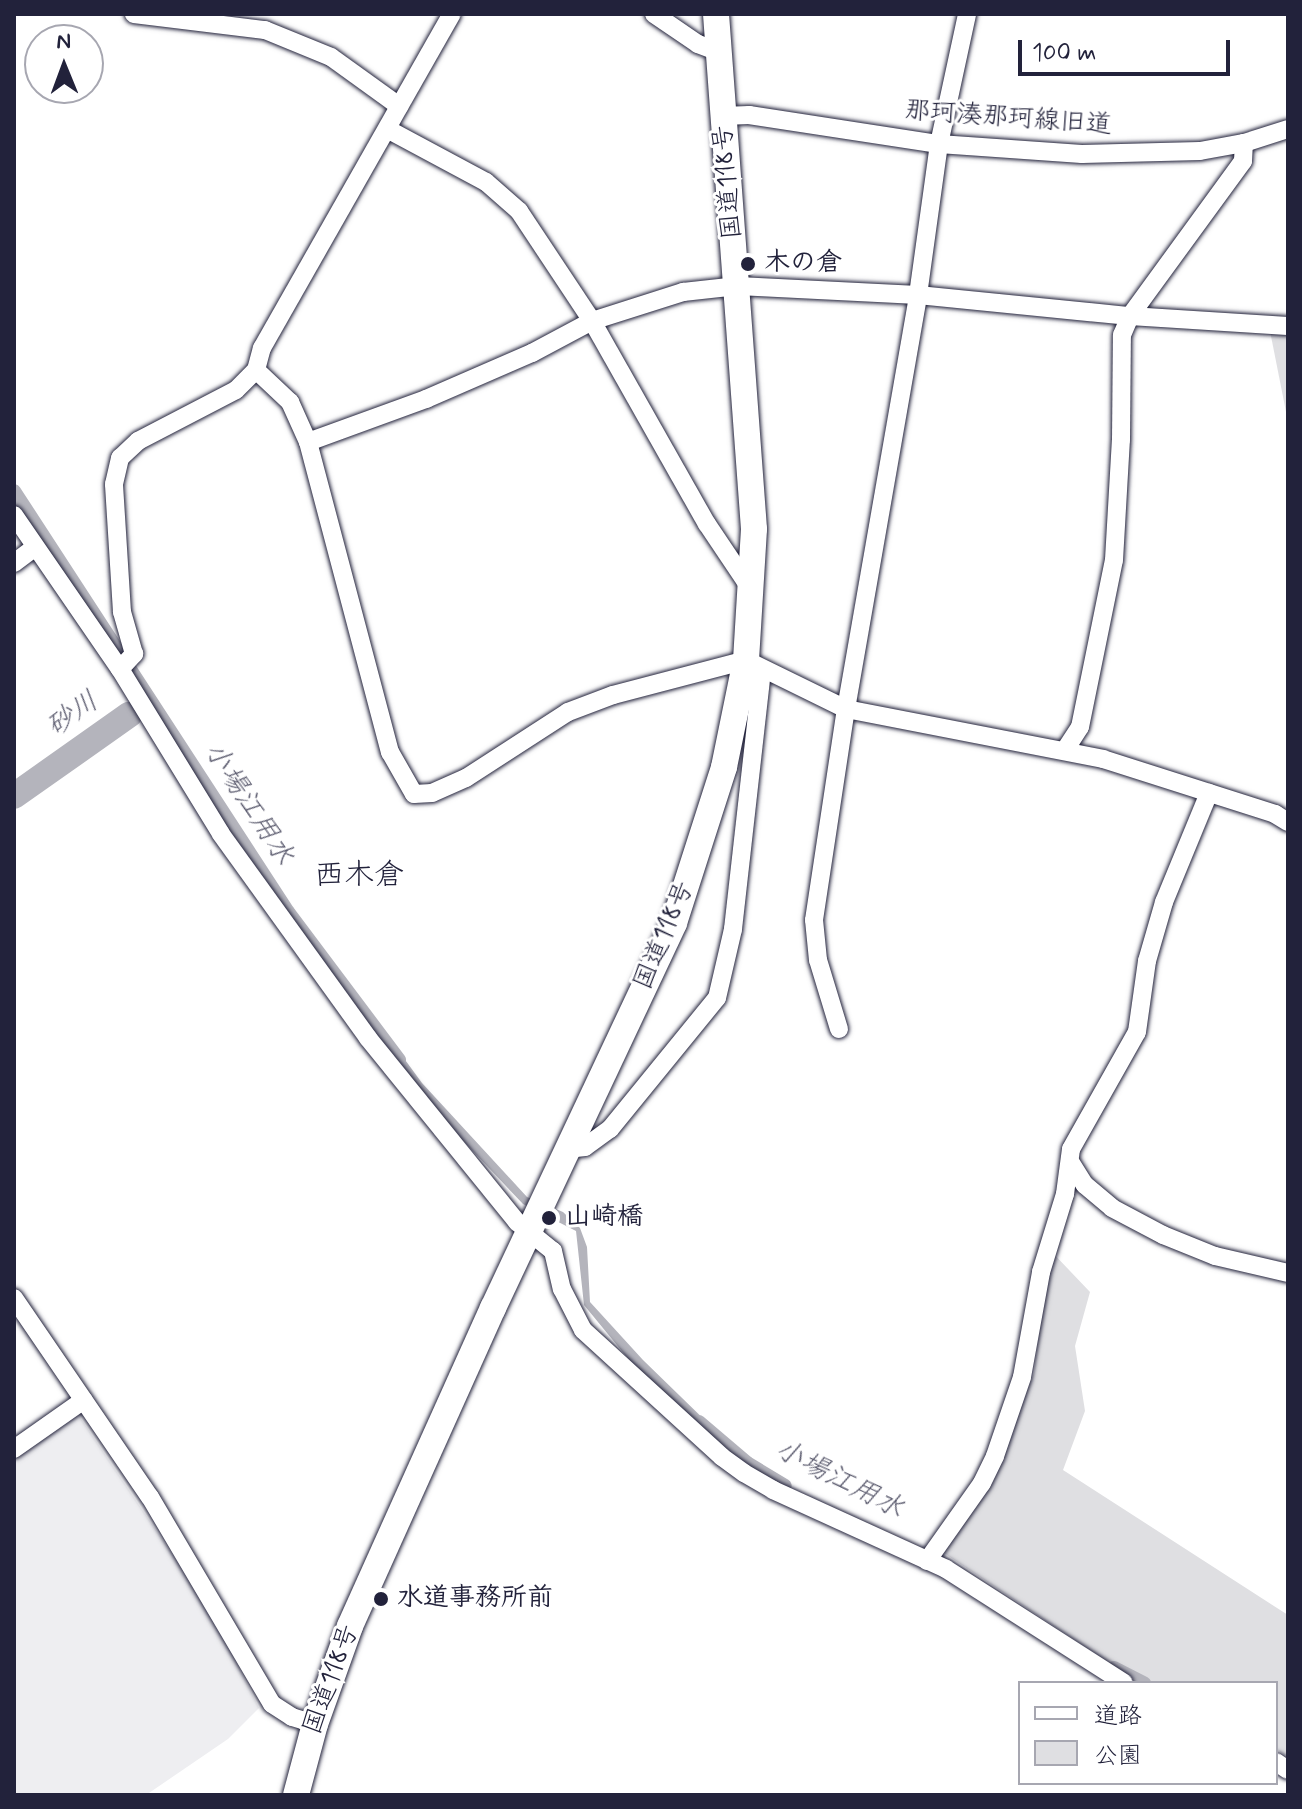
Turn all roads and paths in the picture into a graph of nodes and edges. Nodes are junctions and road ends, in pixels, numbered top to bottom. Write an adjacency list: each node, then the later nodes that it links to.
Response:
1 (134, 14): 7 (street)
2 (452, 14): 7 (street)
3 (654, 14): 6 (street)
4 (716, 14): 6 (highway, 国道118号)
5 (967, 14): 12 (street)
6 (719, 52): 8 (highway, 国道118号)
7 (399, 106): 10 (street)
8 (723, 116): 12 (street, 那珂湊那珂線旧道); 13 (highway, 国道118号)
9 (1288, 129): 11 (street, 那珂湊那珂線旧道)
10 (389, 130): 16 (street); 18 (street)
11 (1244, 143): 12 (street, 那珂湊那珂線旧道); 15 (street)
12 (939, 144): 14 (street)
13 (738, 286): 14 (street); 16 (street); 23 (highway, 国道118号)
14 (918, 295): 15 (street); 26 (street)
15 (1130, 316): 17 (street); 27 (street)
16 (592, 321): 19 (street); 23 (street)
17 (1288, 326)
18 (256, 370): 19 (street); 24 (street)
19 (308, 442): 25 (street)
20 (14, 515): 21 (street)
21 (34, 548): 22 (street); 24 (street)
22 (14, 563)
23 (752, 592): 25 (highway, 国道118号)
24 (126, 663): 33 (street)
25 (754, 665): 26 (street); 31 (highway, 国道118号); 31 (street)
26 (846, 709): 27 (street); 30 (street)
27 (1065, 750): 28 (street)
28 (1209, 793): 29 (street); 32 (street)
29 (1288, 822)
30 (839, 1029)
31 (567, 1149): 33 (highway, 国道118号)
32 (1071, 1163): 34 (street); 38 (street)
33 (530, 1231): 38 (street); 40 (highway, 国道118号)
34 (1288, 1273)
35 (14, 1298): 36 (street)
36 (84, 1400): 37 (street); 40 (street)
37 (14, 1449)
38 (930, 1555): 39 (street)
39 (1121, 1681)
40 (315, 1724): 41 (highway, 国道118号)
41 (296, 1795)

